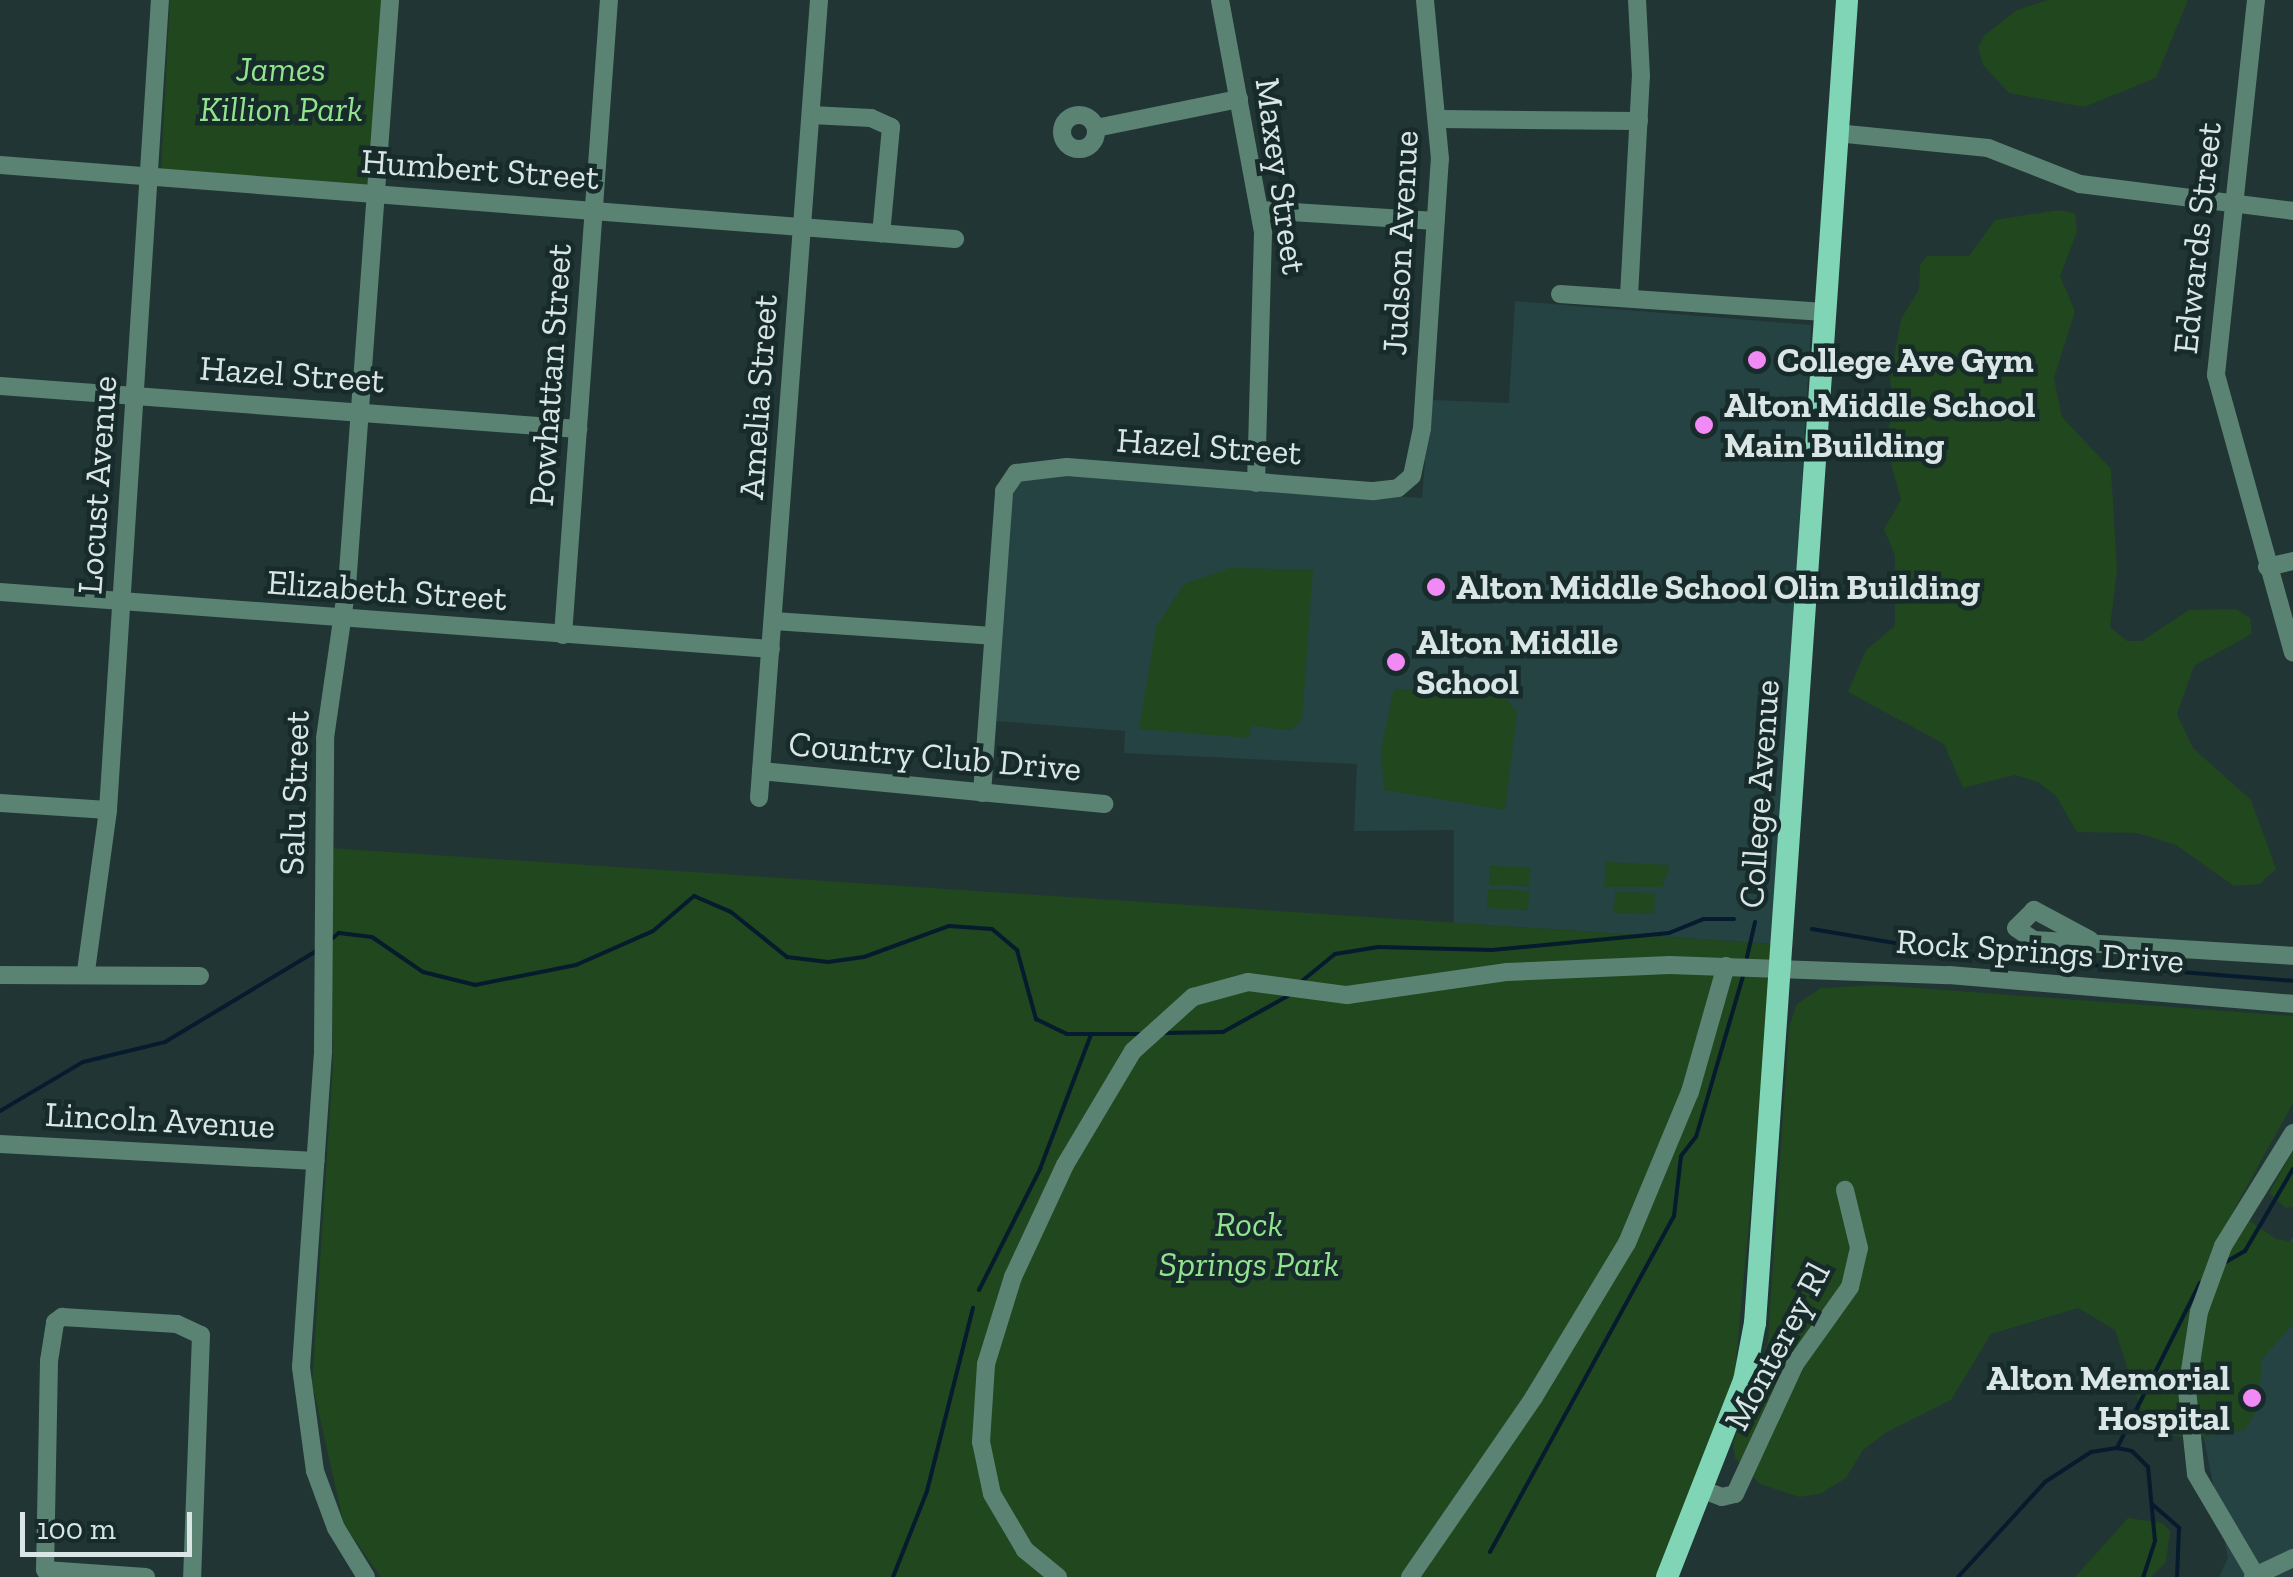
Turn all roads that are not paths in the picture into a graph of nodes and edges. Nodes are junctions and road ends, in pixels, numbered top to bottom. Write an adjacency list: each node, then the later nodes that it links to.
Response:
1 (160, 0): 17 (street, Locust Avenue)
2 (390, 0): 18 (street, Salu Street)
3 (608, 0): 20 (street, Powhattan Street)
4 (819, 0): 11 (street, Amelia Street)
5 (1220, 0): 10 (street, Maxey Street)
6 (1425, 0): 12 (street, Judson Avenue)
7 (1638, 0): 13 (street)
8 (1847, 0): 15 (main road, College Avenue)
9 (2256, 0): 19 (street, Edwards Street)
10 (1239, 99): 14 (street); 21 (street, Maxey Street)
11 (811, 116): 24 (street, Amelia Street); 25 (street)
12 (1440, 119): 13 (street); 23 (street, Judson Avenue)
13 (1639, 121): 28 (street)
14 (1096, 128)
15 (1836, 134): 19 (street); 29 (main road, College Avenue)
16 (0, 165): 17 (street, Humbert Street)
17 (150, 176): 18 (street, Humbert Street); 31 (street, Locust Avenue)
18 (376, 194): 20 (street, Humbert Street); 32 (street, Salu Street)
19 (2232, 204): 22 (street); 37 (street, Edwards Street)
20 (595, 210): 24 (street, Humbert Street); 33 (street, Powhattan Street)
21 (1260, 210): 23 (street); 34 (street, Maxey Street)
22 (2293, 211)
23 (1436, 222): 35 (street, Judson Avenue)
24 (802, 228): 25 (street, Humbert Street); 41 (street, Amelia Street)
25 (882, 234): 26 (street, Humbert Street)
26 (955, 240)
27 (1560, 294): 28 (street)
28 (1628, 296): 29 (street)
29 (1824, 312): 55 (main road, College Avenue)
30 (0, 386): 31 (street, Hazel Street)
31 (136, 395): 32 (street, Hazel Street); 39 (street, Locust Avenue)
32 (361, 412): 33 (street, Hazel Street); 40 (street, Salu Street)
33 (578, 429): 42 (street, Powhattan Street)
34 (1256, 483): 35 (street, Hazel Street); 43 (street, Hazel Street)
35 (1403, 486)
36 (2293, 561): 37 (street)
37 (2267, 567): 45 (street, Edwards Street)
38 (0, 592): 39 (street, Elizabeth Street)
39 (122, 603): 40 (street, Elizabeth Street); 51 (street, Locust Avenue)
40 (343, 620): 42 (street, Elizabeth Street); 62 (street, Salu Street)
41 (774, 621): 43 (street); 44 (street, Amelia Street)
42 (563, 635): 44 (street, Elizabeth Street)
43 (992, 636): 47 (street)
44 (770, 648): 46 (street, Amelia Street)
45 (2293, 652)
46 (761, 770): 47 (street, Country Club Drive); 48 (street, Amelia Street)
47 (982, 793): 50 (street, Country Club Drive)
48 (758, 798)
49 (0, 803): 51 (street)
50 (1104, 804)
51 (108, 810): 56 (street, Locust Avenue)
52 (2090, 940): 53 (street)
53 (2293, 956)
54 (1726, 966): 55 (street, Rock Springs Drive); 66 (street); 71 (street, Rock Springs Drive)
55 (1782, 969): 59 (street, Rock Springs Drive); 64 (main road, College Avenue)
56 (86, 972): 57 (street); 58 (street)
57 (0, 975)
58 (200, 976)
59 (2293, 1004)
60 (2293, 1133): 67 (street)
61 (0, 1144): 62 (street, Lincoln Avenue)
62 (316, 1162): 70 (street, Salu Street)
63 (1845, 1190): 64 (street, Monterey Rl)
64 (1701, 1489): 73 (main road, College Avenue)
65 (2293, 1558): 67 (street)
66 (1413, 1571): 72 (street)
67 (2254, 1576)
68 (146, 1577): 69 (street)
69 (192, 1577)
70 (366, 1577)
71 (1058, 1577)
72 (1395, 1577)
73 (1667, 1577)

